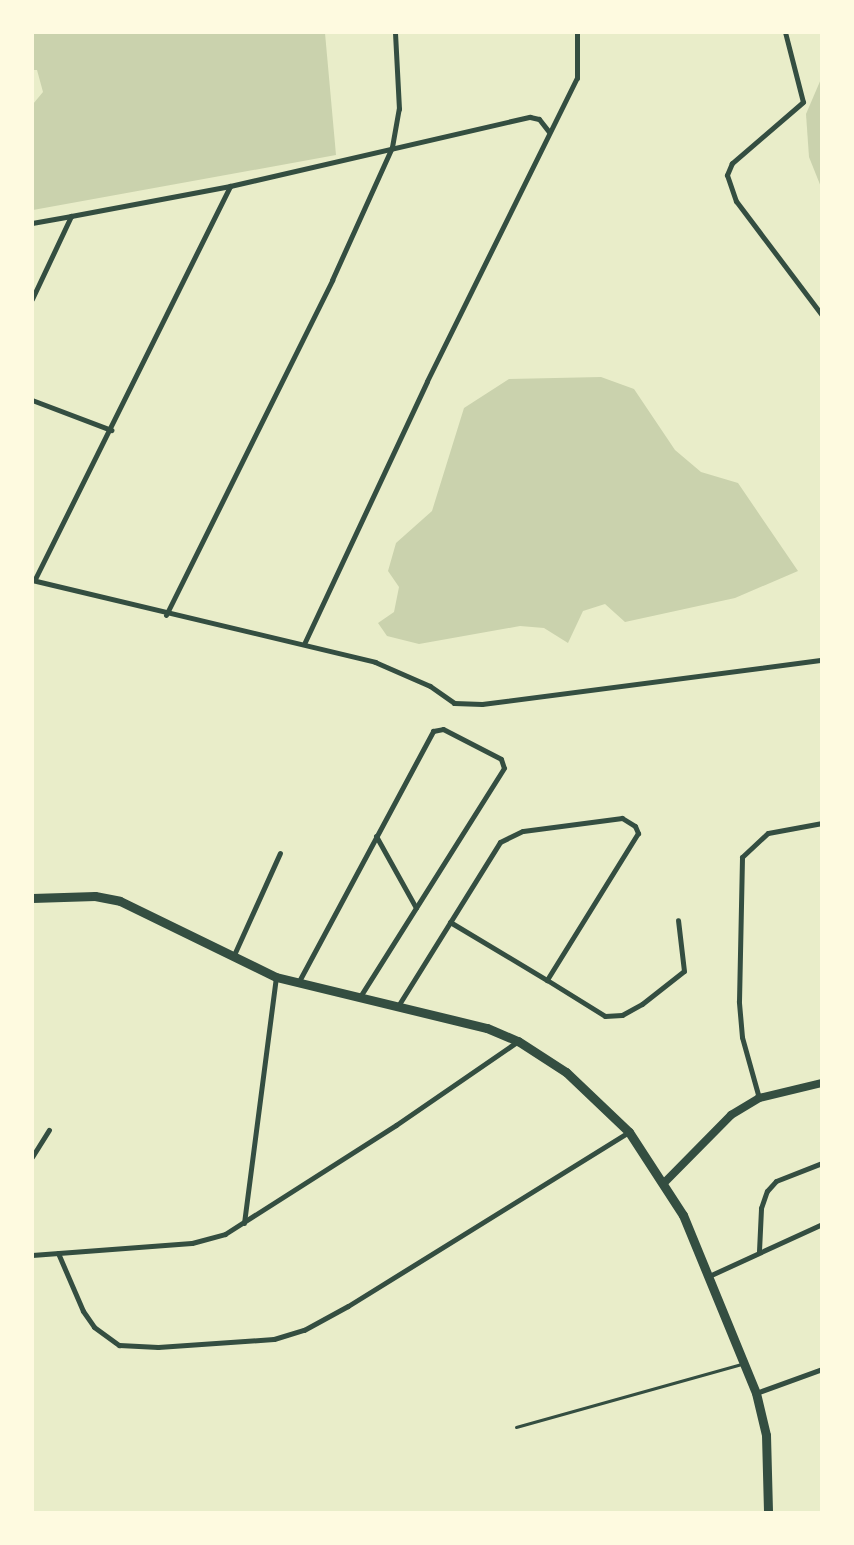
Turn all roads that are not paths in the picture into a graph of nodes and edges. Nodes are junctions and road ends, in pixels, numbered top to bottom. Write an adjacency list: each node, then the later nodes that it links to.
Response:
1 (395, 32): 5 (street)
2 (577, 32): 4 (street)
3 (785, 32): 10 (street)
4 (549, 132): 5 (street); 15 (street)
5 (392, 147): 6 (street); 14 (street)
6 (230, 186): 7 (street); 12 (street)
7 (71, 216): 8 (street); 9 (street)
8 (32, 223)
9 (32, 299)
10 (822, 315)
11 (32, 400): 12 (street)
12 (111, 430): 13 (street)
13 (34, 580): 14 (street)
14 (166, 615): 15 (street)
15 (304, 644): 16 (street)
16 (822, 660)
17 (822, 823): 32 (street)
18 (376, 836): 21 (street); 21 (street); 27 (street)
19 (280, 853): 24 (street)
20 (32, 898): 24 (main road)
21 (416, 908): 28 (street)
22 (678, 920): 26 (street)
23 (450, 922): 26 (street); 26 (street); 29 (street)
24 (233, 957): 25 (main road)
25 (276, 977): 27 (main road); 38 (street)
26 (548, 980)
27 (298, 983): 28 (main road)
28 (360, 997): 29 (main road)
29 (398, 1006): 30 (main road)
30 (518, 1041): 34 (main road); 38 (street)
31 (822, 1083): 32 (street)
32 (760, 1098): 37 (street)
33 (50, 1130): 35 (street)
34 (628, 1132): 37 (main road); 41 (street)
35 (32, 1157)
36 (822, 1163): 40 (street)
37 (664, 1182): 43 (main road)
38 (244, 1223): 41 (street)
39 (822, 1224): 40 (street)
40 (759, 1251): 43 (street)
41 (58, 1253): 42 (street)
42 (32, 1255)
43 (709, 1276): 44 (main road)
44 (744, 1363): 46 (main road); 47 (lane)
45 (822, 1369): 46 (street)
46 (756, 1393): 48 (main road)
47 (516, 1427)
48 (768, 1512)

